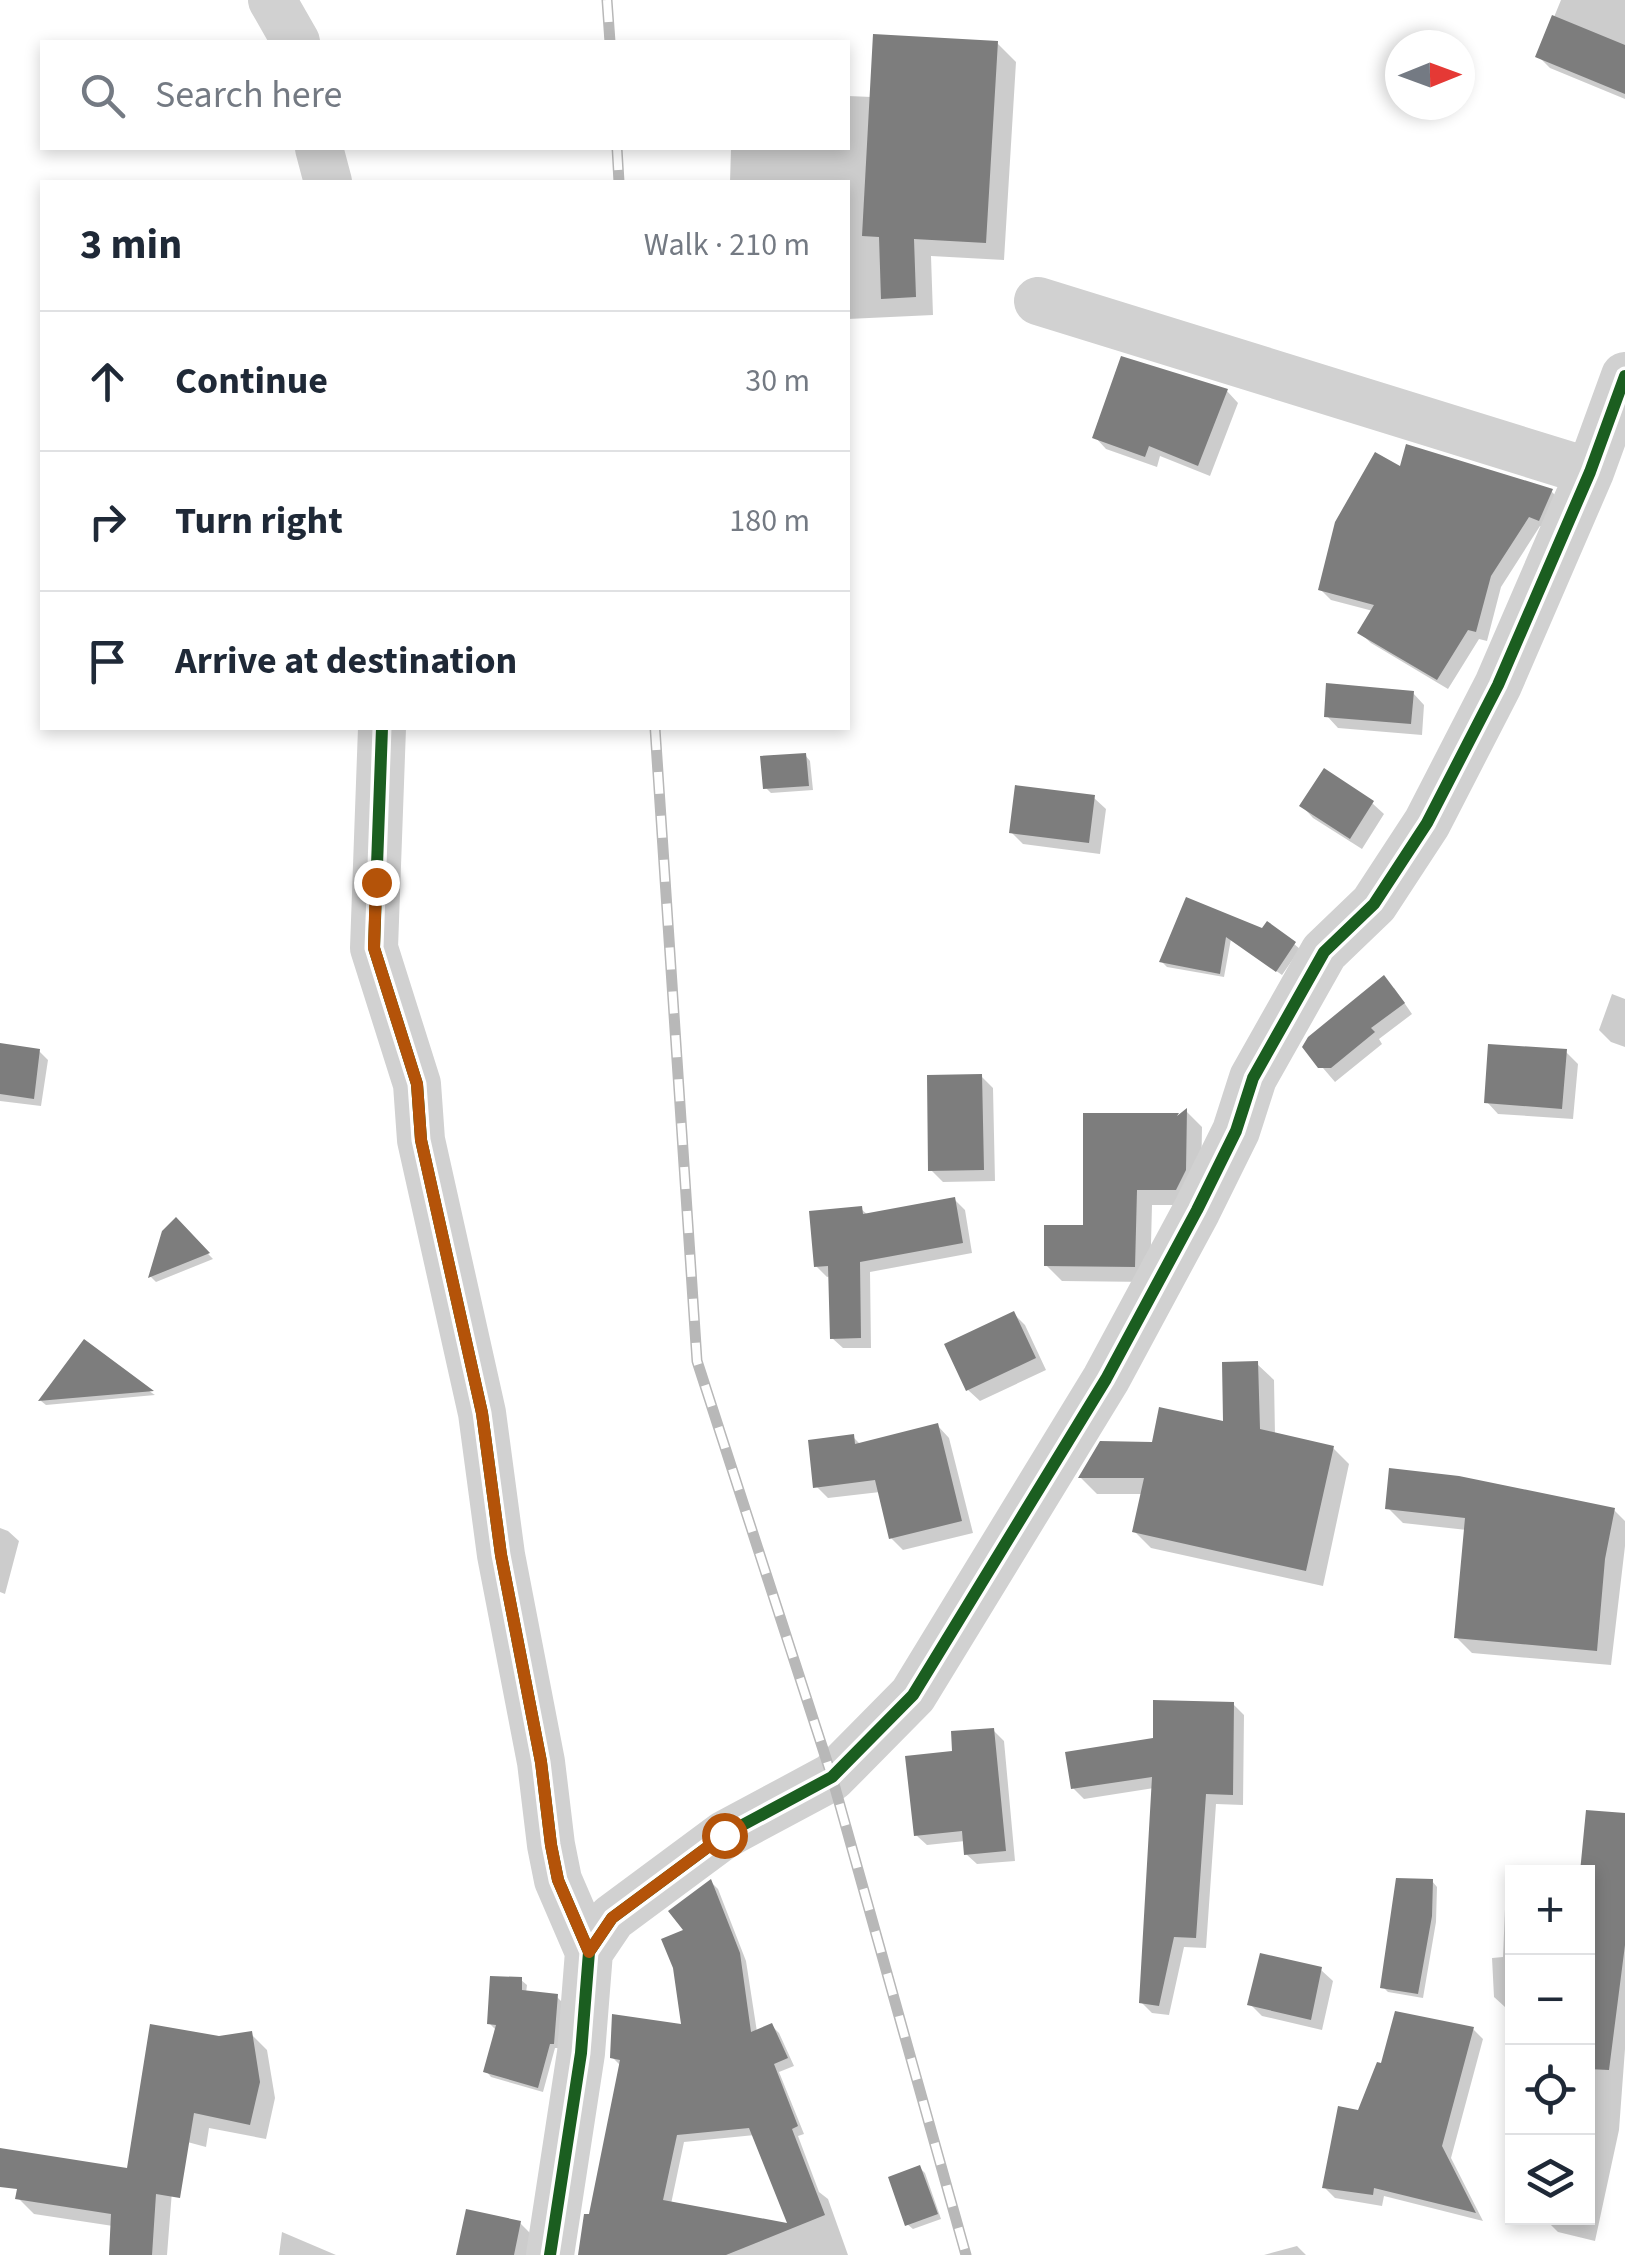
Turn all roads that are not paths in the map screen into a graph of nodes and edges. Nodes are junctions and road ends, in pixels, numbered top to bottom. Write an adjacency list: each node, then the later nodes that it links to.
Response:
1 (272, 0): 2 (street)
2 (295, 40)
3 (320, 150): 4 (street)
4 (327, 180)
5 (1038, 301): 7 (street)
6 (1625, 376): 7 (street)
7 (1590, 472): 9 (street)
8 (382, 730): 9 (street)
9 (589, 1952): 10 (street)
10 (550, 2255)

